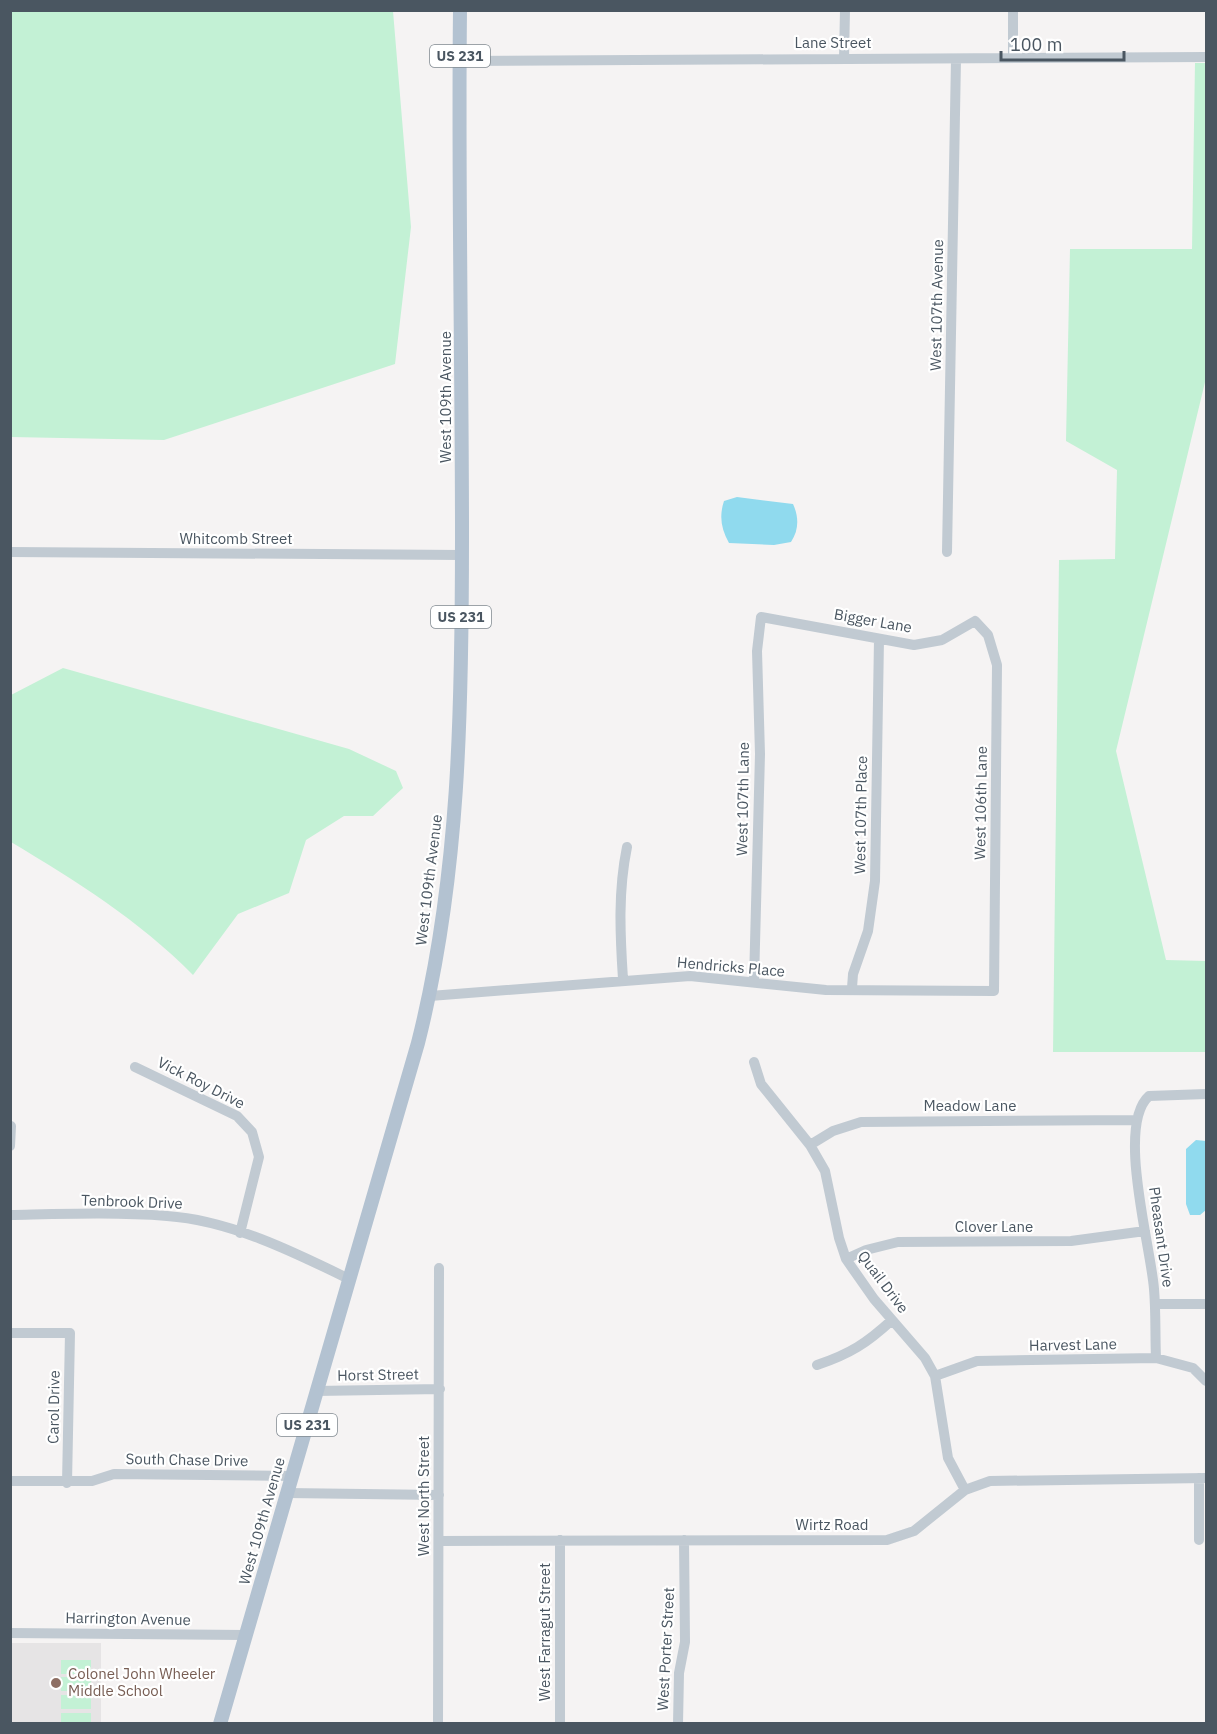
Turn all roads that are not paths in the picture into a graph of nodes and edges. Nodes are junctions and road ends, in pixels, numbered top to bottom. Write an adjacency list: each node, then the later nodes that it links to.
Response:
1 (460, 10): 8 (main road, West 109th Avenue / US 231)
2 (845, 10): 5 (street)
3 (1013, 10): 6 (street)
4 (1206, 57): 6 (street, Lane Street)
5 (844, 58): 7 (street, Lane Street); 8 (street, Lane Street)
6 (1012, 58): 7 (street, Lane Street)
7 (957, 59): 10 (street, West 107th Avenue)
8 (459, 61): 11 (main road, West 109th Avenue / US 231)
9 (10, 552): 11 (street, Whitcomb Street)
10 (946, 552)
11 (462, 555): 20 (main road, West 109th Avenue / US 231)
12 (762, 618): 14 (street, Bigger Lane); 17 (street, West 107th Lane)
13 (975, 621): 14 (street, Bigger Lane); 19 (street, West 106th Lane)
14 (879, 639): 18 (street, West 107th Place)
15 (627, 847): 16 (street)
16 (623, 979): 17 (street, Hendricks Place); 20 (street, Hendricks Place)
17 (754, 982): 18 (street, Hendricks Place)
18 (852, 988): 19 (street, Hendricks Place)
19 (994, 991)
20 (430, 996): 33 (main road, West 109th Avenue / US 231)
21 (754, 1062): 26 (street, Quail Drive)
22 (135, 1066): 30 (street, Vick Roy Drive)
23 (1206, 1094): 24 (street)
24 (1136, 1120): 26 (street, Meadow Lane); 29 (street, Pheasant Drive)
25 (11, 1126): 27 (street)
26 (810, 1144): 31 (street, Quail Drive)
27 (10, 1146)
28 (10, 1215): 30 (street, Tenbrook Drive)
29 (1144, 1231): 31 (street, Clover Lane); 34 (street, Pheasant Drive)
30 (240, 1233): 33 (street, Tenbrook Drive)
31 (846, 1258): 36 (street, Quail Drive)
32 (439, 1268): 42 (street, West North Street)
33 (349, 1279): 43 (main road, West 109th Avenue / US 231)
34 (1155, 1304): 35 (street); 38 (street, Pheasant Drive)
35 (1206, 1304)
36 (892, 1320): 39 (street); 40 (street, Quail Drive)
37 (10, 1333): 47 (street, Carol Drive)
38 (1156, 1358): 40 (street, Harvest Lane); 41 (street, Harvest Lane)
39 (817, 1365)
40 (935, 1376): 48 (street, Quail Drive)
41 (1206, 1381)
42 (440, 1389): 43 (street, Horst Street); 50 (street, West North Street)
43 (316, 1391): 44 (main road, West 109th Avenue / US 231)
44 (292, 1476): 47 (street, South Chase Drive); 49 (main road, West 109th Avenue / US 231)
45 (1203, 1478): 48 (street, Wirtz Road); 53 (street)
46 (10, 1481): 47 (street, South Chase Drive)
47 (67, 1483)
48 (965, 1490): 52 (street, Wirtz Road)
49 (287, 1493): 50 (street); 56 (main road, West 109th Avenue / US 231)
50 (439, 1495): 54 (street, West North Street)
51 (560, 1540): 52 (street, Wirtz Road); 54 (street, Wirtz Road); 59 (street, West Farragut Street)
52 (684, 1540): 60 (street, West Porter Street)
53 (1199, 1540)
54 (439, 1541): 58 (street, West North Street)
55 (10, 1633): 56 (street, Harrington Avenue)
56 (245, 1635): 57 (main road, West 109th Avenue / US 231)
57 (220, 1724)
58 (438, 1724)
59 (560, 1724)
60 (678, 1724)

